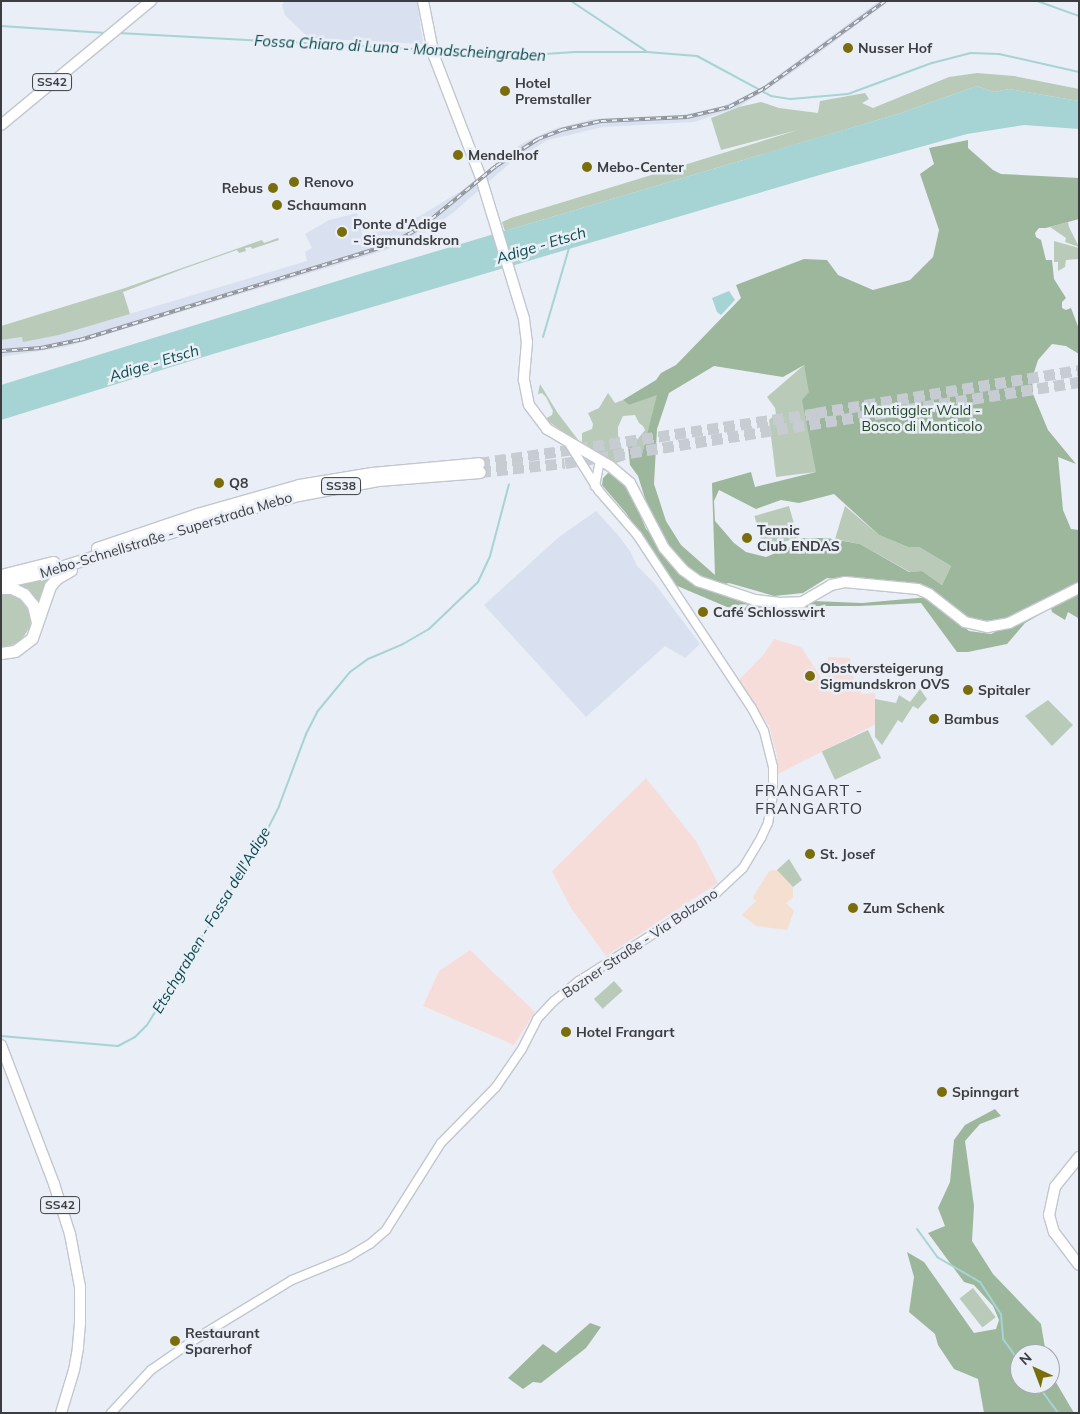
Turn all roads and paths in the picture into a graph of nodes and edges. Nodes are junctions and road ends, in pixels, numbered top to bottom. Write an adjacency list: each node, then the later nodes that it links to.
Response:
1 (151, 1): 3 (main road, SS42)
2 (423, 1): 4 (main road)
3 (1, 125)
4 (569, 442): 5 (main road); 7 (street, Bozner Straße - Via Bolzano)
5 (596, 458): 6 (main road); 7 (street); 8 (street)
6 (610, 466): 8 (street); 18 (main road)
7 (587, 469): 10 (street, Bozner Straße - Via Bolzano)
8 (596, 472): 10 (street)
9 (335, 478): 11 (highway); 13 (highway, Mebo-Schnellstraße - Superstrada Mebo / SS38); 14 (highway, Mebo-Schnellstraße - Superstrada Mebo / SS38)
10 (595, 486): 25 (street, Bozner Straße - Via Bolzano)
11 (256, 489)
12 (193, 508): 14 (highway)
13 (205, 522): 16 (highway, Mebo-Schnellstraße - Superstrada Mebo / SS38); 19 (highway)
14 (109, 544): 15 (highway, Mebo-Schnellstraße - Superstrada Mebo / SS38)
15 (1, 575)
16 (1, 582)
17 (1, 588): 19 (highway)
18 (1079, 588)
19 (38, 626): 20 (highway)
20 (1, 653)
21 (2, 1046): 24 (main road, SS42)
22 (1079, 1158): 23 (main road)
23 (1079, 1265)
24 (61, 1413)
25 (111, 1413)

